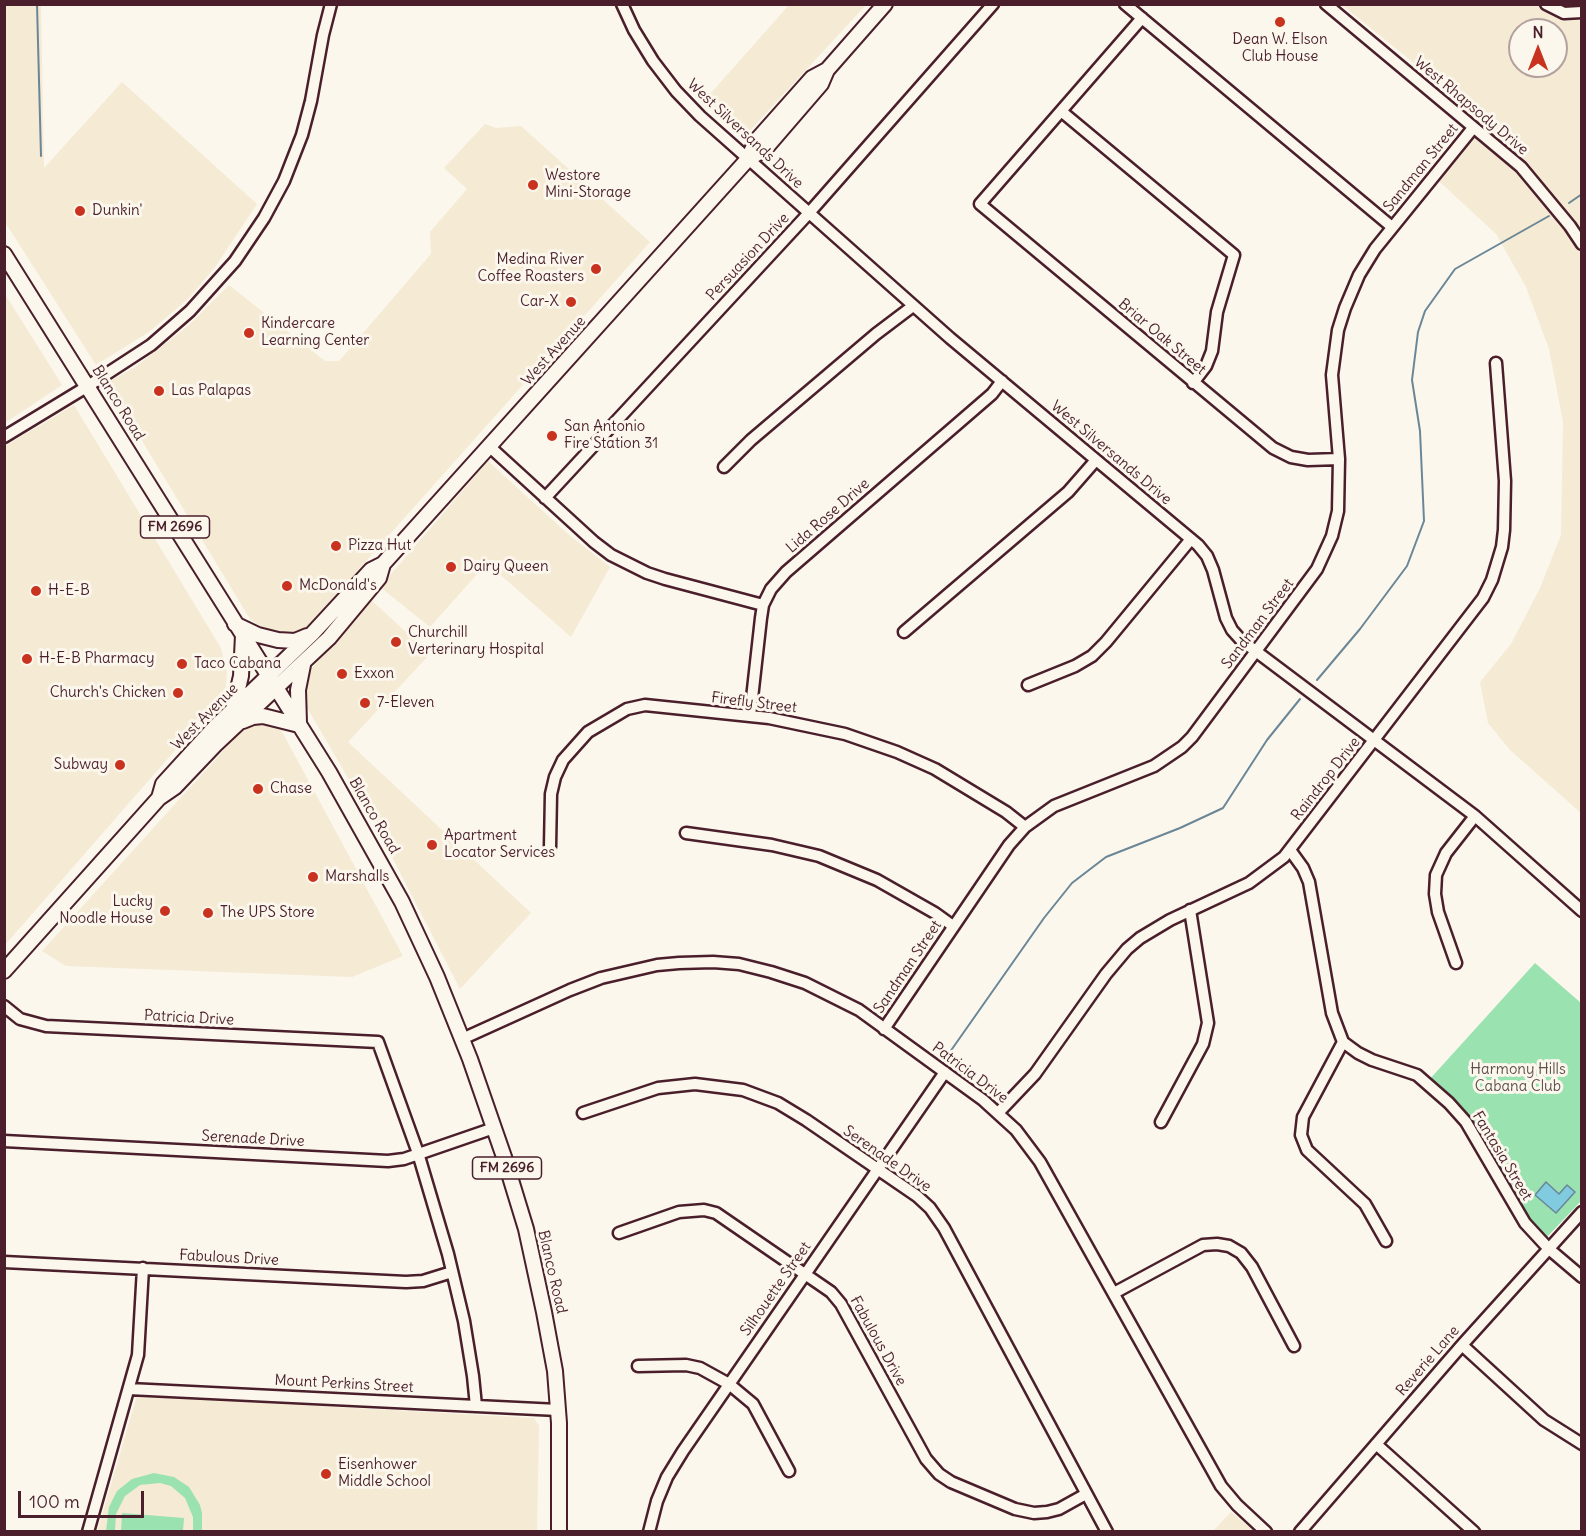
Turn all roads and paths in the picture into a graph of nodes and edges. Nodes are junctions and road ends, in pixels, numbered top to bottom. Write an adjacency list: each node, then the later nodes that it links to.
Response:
1 (622, 4): 12 (street, West Silversands Drive)
2 (885, 4): 12 (main road, West Avenue)
3 (993, 4): 13 (street, Persuasion Drive)
4 (1125, 4): 9 (street)
5 (1326, 4): 11 (street, West Rhapsody Drive)
6 (1546, 4): 8 (street)
7 (330, 5): 21 (street)
8 (1580, 13)
9 (1142, 18): 10 (street); 14 (street)
10 (1061, 111): 20 (street); 20 (street, Briar Oak Street)
11 (1473, 128): 14 (street, Sandman Street); 15 (street, West Rhapsody Drive)
12 (748, 159): 13 (street, West Silversands Drive); 23 (main road, West Avenue)
13 (808, 213): 17 (street, West Silversands Drive); 27 (street, Persuasion Drive)
14 (1392, 227): 24 (street, Sandman Street)
15 (1581, 243)
16 (4, 254): 21 (main road, Blanco Road / FM 2696)
17 (913, 306): 19 (street, West Silversands Drive); 26 (street)
18 (1496, 363): 41 (street, Raindrop Drive)
19 (1002, 381): 25 (street, West Silversands Drive); 30 (street, Lida Rose Drive)
20 (1193, 383): 24 (street, Briar Oak Street)
21 (88, 386): 22 (street); 31 (main road, Blanco Road / FM 2696)
22 (4, 437)
23 (489, 447): 27 (street); 29 (main road, West Avenue)
24 (1339, 459): 34 (street, Sandman Street)
25 (1096, 460): 28 (street, West Silversands Drive); 32 (street)
26 (724, 467)
27 (545, 498): 30 (street)
28 (1191, 539): 34 (street, West Silversands Drive); 37 (street)
29 (383, 564): 33 (main road, West Avenue); 35 (main road, West Avenue)
30 (763, 605): 39 (street, Lida Rose Drive)
31 (239, 629): 33 (main road); 36 (main road, Blanco Road / FM 2696); 38 (main road)
32 (904, 632)
33 (312, 634): 36 (main road, West Avenue)
34 (1256, 652): 41 (street, West Silversands Drive); 43 (street, Sandman Street)
35 (304, 664): 36 (main road, West Avenue); 40 (main road)
36 (272, 683): 38 (main road, West Avenue); 40 (main road, Blanco Road / FM 2696)
37 (1028, 685)
38 (236, 716): 40 (main road); 51 (main road, West Avenue)
39 (750, 716): 43 (street, Firefly Street); 45 (street, Firefly Street)
40 (299, 725): 54 (main road, Blanco Road / FM 2696)
41 (1375, 741): 42 (street, West Silversands Drive); 46 (street, Raindrop Drive)
42 (1475, 816): 48 (street, West Silversands Drive); 50 (street)
43 (1025, 827): 49 (street, Sandman Street)
44 (686, 833): 49 (street)
45 (550, 847)
46 (1290, 850): 47 (street, Raindrop Drive); 55 (street)
47 (1190, 910): 58 (street, Raindrop Drive); 59 (street)
48 (1581, 911)
49 (953, 926): 53 (street, Sandman Street)
50 (1456, 963)
51 (4, 971)
52 (4, 1006): 62 (street, Patricia Drive)
53 (884, 1029): 54 (street, Patricia Drive); 56 (street, Patricia Drive)
54 (462, 1039): 60 (main road, Blanco Road / FM 2696)
55 (1343, 1042): 66 (street); 67 (street, Fantasia Street)
56 (945, 1072): 58 (street, Patricia Drive); 63 (street, Silhouette Street)
57 (583, 1113): 63 (street, Serenade Drive)
58 (998, 1113): 73 (street, Patricia Drive)
59 (1161, 1122)
60 (494, 1128): 62 (street, Serenade Drive); 80 (main road, Blanco Road / FM 2696)
61 (4, 1141): 62 (street, Serenade Drive)
62 (418, 1153): 70 (street)
63 (878, 1170): 71 (street, Silhouette Street); 84 (street, Serenade Drive)
64 (1581, 1212): 67 (street, Reverie Lane)
65 (619, 1233): 71 (street, Fabulous Drive)
66 (1386, 1241)
67 (1549, 1249): 72 (street, Fantasia Street); 74 (street, Reverie Lane)
68 (4, 1262): 69 (street, Fabulous Drive)
69 (143, 1268): 70 (street, Fabulous Drive); 78 (street)
70 (452, 1272): 79 (street)
71 (805, 1273): 77 (street, Silhouette Street); 84 (street, Fabulous Drive)
72 (1581, 1276)
73 (1114, 1293): 75 (street); 89 (street, Patricia Drive)
74 (1461, 1345): 81 (street, Reverie Lane); 82 (street)
75 (1294, 1346)
76 (638, 1366): 77 (street)
77 (729, 1384): 83 (street); 87 (street, Silhouette Street)
78 (129, 1389): 79 (street, Mount Perkins Street); 85 (street)
79 (476, 1406): 80 (street, Mount Perkins Street)
80 (558, 1410): 86 (main road, Blanco Road / FM 2696)
81 (1376, 1444): 90 (street, Reverie Lane); 91 (street)
82 (1581, 1444)
83 (789, 1471)
84 (1086, 1494): 88 (street, Serenade Drive)
85 (88, 1532)
86 (559, 1532)
87 (650, 1532)
88 (1107, 1532)
89 (1266, 1532)
90 (1300, 1532)
91 (1474, 1532)

